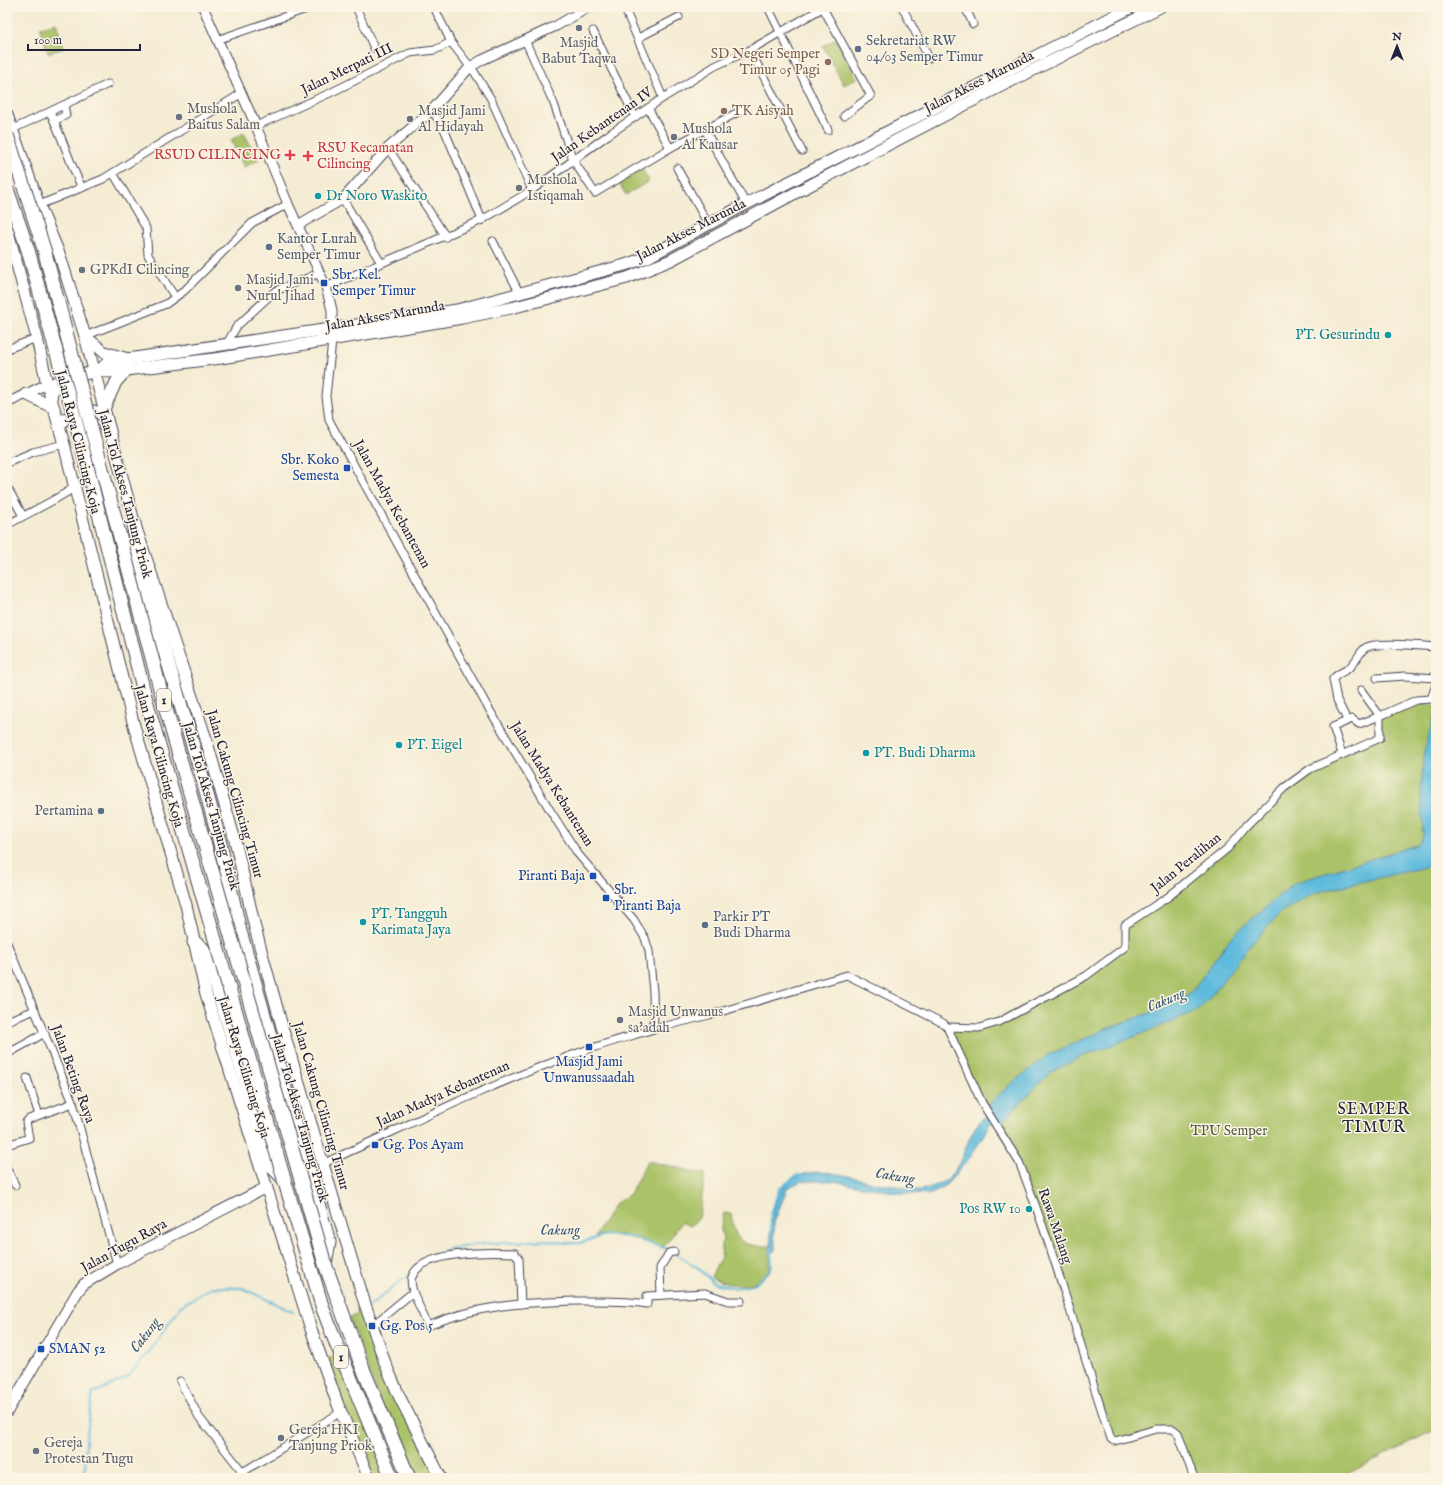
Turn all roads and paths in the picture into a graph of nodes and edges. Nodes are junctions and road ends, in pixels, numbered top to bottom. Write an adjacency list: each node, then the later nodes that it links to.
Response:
1 (203, 7): 18 (street, Jalan Madya Kebantenan)
2 (312, 7): 18 (street)
3 (356, 7): 21 (street)
4 (434, 7): 20 (street)
5 (589, 7): 19 (street)
6 (624, 7): 17 (street)
7 (768, 7): 16 (street)
8 (823, 7): 16 (street, Jalan Kebantenan IV); 34 (street)
9 (902, 7): 23 (street)
10 (965, 7): 14 (street)
11 (1132, 7): 52 (main road, Jalan Akses Marunda)
12 (1160, 7): 68 (main road, Jalan Akses Marunda)
13 (680, 17): 17 (street)
14 (974, 24)
15 (592, 31): 35 (street)
16 (780, 32): 22 (street, Jalan Kebantenan IV); 39 (street)
17 (638, 38): 27 (street)
18 (217, 40): 26 (street, Jalan Madya Kebantenan)
19 (525, 40): 24 (street); 44 (street)
20 (451, 42): 24 (street); 37 (street, Jalan Merpati III)
21 (374, 48)
22 (750, 50): 27 (street, Jalan Kebantenan IV); 43 (street)
23 (929, 58)
24 (470, 67): 30 (street); 49 (street)
25 (108, 84): 28 (street)
26 (242, 93): 37 (street, Jalan Madya Kebantenan); 46 (street)
27 (663, 98): 29 (street, Jalan Kebantenan IV)
28 (64, 105): 32 (street); 36 (street)
29 (648, 108): 35 (street, Jalan Kebantenan IV); 42 (street)
30 (432, 110): 41 (street); 54 (street)
31 (742, 110): 38 (street)
32 (50, 112): 36 (street); 40 (street)
33 (7, 115): 40 (main road, Jalan Cakung Cilincing Timur)
34 (844, 116)
35 (635, 117): 44 (street, Jalan Kebantenan IV)
36 (54, 121): 47 (street)
37 (256, 126): 51 (street, Jalan Madya Kebantenan)
38 (705, 130): 42 (street); 52 (street)
39 (828, 130)
40 (10, 132): 53 (main road, Jalan Cakung Cilincing Timur); 114 (highway, Jalan Tol Akses Tanjung Priok / 1, bridge)
41 (388, 148): 50 (street); 58 (street)
42 (670, 148): 44 (street)
43 (802, 151)
44 (573, 160): 49 (street, Jalan Kebantenan IV)
45 (677, 168): 55 (street)
46 (113, 173): 47 (street); 64 (street)
47 (82, 188): 53 (street)
48 (7, 189): 109 (highway, 1, bridge)
49 (532, 190): 54 (street, Jalan Kebantenan IV)
50 (343, 199): 56 (street); 60 (street)
51 (288, 204): 56 (street, Jalan Madya Kebantenan); 64 (street)
52 (746, 204): 55 (main road, Jalan Akses Marunda)
53 (39, 205): 66 (main road, Jalan Cakung Cilincing Timur)
54 (482, 220): 58 (street, Jalan Kebantenan IV)
55 (708, 224): 63 (main road, Jalan Akses Marunda)
56 (298, 225): 61 (street, Jalan Madya Kebantenan)
57 (7, 228): 67 (main road, Jalan Raya Cilincing Koja)
58 (446, 237): 60 (street, Jalan Kebantenan IV)
59 (493, 241): 63 (street)
60 (381, 263): 62 (street, Jalan Kebantenan IV)
61 (320, 273): 62 (street, Jalan Madya Kebantenan); 69 (street)
62 (326, 287): 65 (street, Jalan Madya Kebantenan)
63 (520, 294): 65 (main road, Jalan Akses Marunda)
64 (175, 297): 66 (street)
65 (333, 327): 68 (street, Jalan Madya Kebantenan); 69 (main road, Jalan Akses Marunda)
66 (85, 336): 71 (main road); 72 (main road, Jalan Cakung Cilincing Timur)
67 (37, 338): 70 (street); 74 (main road, Jalan Raya Cilincing Koja)
68 (332, 341): 71 (main road, Jalan Akses Marunda); 100 (street, Jalan Madya Kebantenan)
69 (227, 343): 71 (main road, Jalan Akses Marunda)
70 (7, 349)
71 (128, 364): 72 (main road, Jalan Akses Marunda); 78 (main road)
72 (97, 371): 73 (main road, Jalan Akses Marunda); 78 (main road, Jalan Cakung Cilincing Timur)
73 (58, 381): 74 (main road, Jalan Akses Marunda); 76 (main road)
74 (47, 384): 75 (street); 76 (main road, Jalan Raya Cilincing Koja)
75 (26, 394): 76 (main road); 77 (street)
76 (52, 403): 79 (main road, Jalan Raya Cilincing Koja)
77 (7, 404)
78 (104, 412): 79 (main road); 85 (main road, Jalan Cakung Cilincing Timur)
79 (59, 426): 80 (main road, Jalan Raya Cilincing Koja)
80 (64, 444): 81 (street); 83 (main road, Jalan Raya Cilincing Koja)
81 (7, 463)
82 (7, 487): 84 (street)
83 (75, 487): 84 (street); 95 (main road, Jalan Raya Cilincing Koja)
84 (23, 516): 86 (street)
85 (134, 522): 107 (main road, Jalan Cakung Cilincing Timur); 114 (highway)
86 (7, 525)
87 (1436, 647): 93 (street)
88 (1377, 678): 89 (street)
89 (1436, 678)
90 (1436, 685): 92 (street)
91 (1361, 690): 92 (street)
92 (1380, 716): 93 (street); 94 (street, Jalan Peralihan)
93 (1347, 720): 94 (street)
94 (1342, 754): 99 (street, Jalan Peralihan)
95 (194, 942): 109 (highway); 111 (main road, Jalan Raya Cilincing Koja)
96 (7, 944): 97 (street, Jalan Beting Raya)
97 (35, 1010): 98 (street); 101 (street, Jalan Beting Raya)
98 (7, 1021)
99 (946, 1027): 100 (street); 129 (street, Rawa Malang)
100 (654, 1029): 107 (street, Jalan Madya Kebantenan)
101 (45, 1033): 102 (street); 104 (street, Jalan Beting Raya)
102 (7, 1054)
103 (27, 1078): 105 (street)
104 (73, 1103): 105 (street); 113 (street, Jalan Beting Raya)
105 (39, 1115): 106 (street)
106 (7, 1146)
107 (322, 1164): 119 (main road, Jalan Cakung Cilincing Timur)
108 (7, 1169): 110 (street)
109 (284, 1179): 126 (highway, 1)
110 (14, 1185)
111 (267, 1187): 113 (main road, Jalan Tugu Raya); 122 (main road, Jalan Raya Cilincing Koja)
112 (674, 1252): 116 (street)
113 (116, 1264): 121 (main road, Jalan Tugu Raya)
114 (325, 1264): 127 (highway, Jalan Tol Akses Tanjung Priok / 1)
115 (413, 1292): 118 (street); 118 (street); 119 (street)
116 (661, 1295): 117 (street); 118 (street)
117 (741, 1301)
118 (521, 1304)
119 (372, 1324): 128 (main road, Jalan Cakung Cilincing Timur)
120 (180, 1381): 123 (street)
121 (7, 1412)
122 (341, 1412): 123 (street); 125 (main road, Jalan Raya Cilincing Koja)
123 (242, 1472): 124 (street)
124 (233, 1478)
125 (369, 1478)
126 (392, 1478)
127 (409, 1478)
128 (441, 1478)
129 (1194, 1478)

